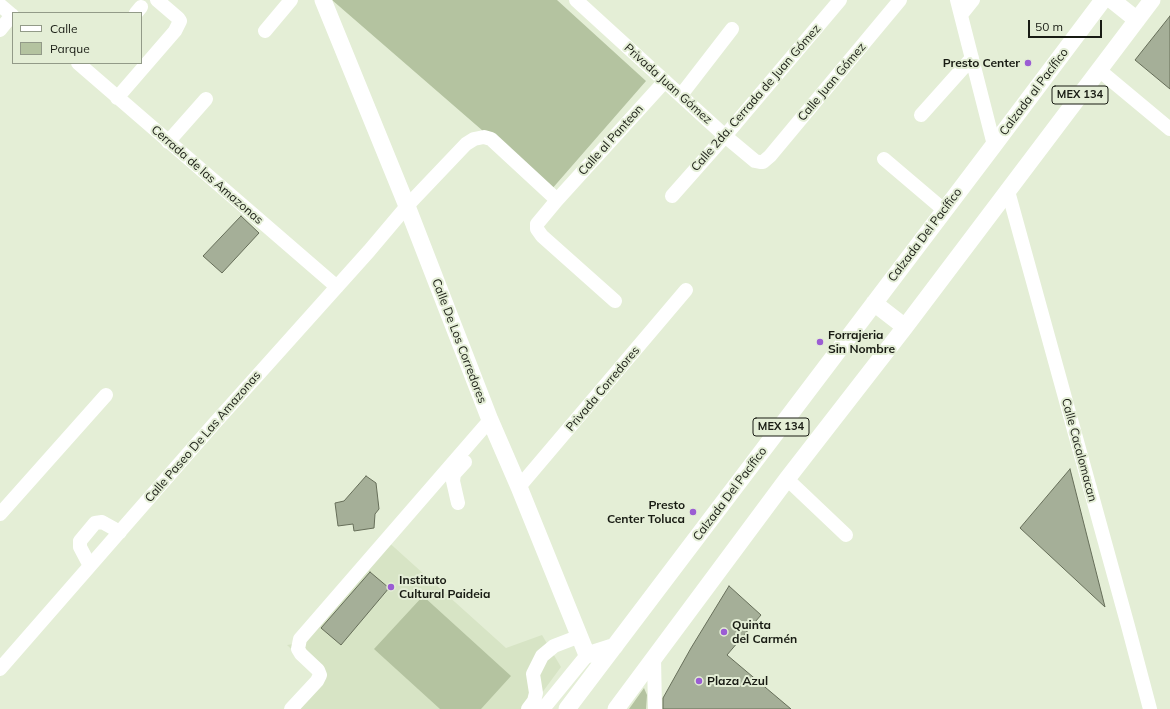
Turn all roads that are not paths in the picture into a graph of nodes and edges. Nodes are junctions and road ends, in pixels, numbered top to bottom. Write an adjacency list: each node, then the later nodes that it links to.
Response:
1 (157, 0): 25 (street)
2 (291, 0): 19 (street)
3 (322, 0): 37 (main road, Calle De Los Corredores)
4 (576, 0): 23 (street, Privada Juan Gómez)
5 (840, 0): 29 (street, Calle 2da. Cerrada de Juan Gómez)
6 (900, 0): 33 (street, Calle Juan Gómez)
7 (957, 0): 14 (street)
8 (973, 0): 14 (street)
9 (1103, 0): 31 (main road, Calzada al Pacífico / MEX 134)
10 (1112, 0): 16 (main road)
11 (1152, 0): 16 (main road, MEX 134)
12 (0, 5): 13 (street)
13 (12, 14)
14 (961, 15): 20 (street)
15 (12, 16): 18 (street)
16 (1137, 20): 22 (main road, MEX 134)
17 (732, 29): 24 (street)
18 (0, 30)
19 (265, 31)
20 (972, 58): 27 (street); 31 (street)
21 (86, 65): 25 (street, Cerrada de las Amazonas)
22 (1099, 70): 28 (street); 34 (main road, MEX 134)
23 (665, 81): 24 (street, Privada Juan Gómez); 36 (street, Calle al Panteon)
24 (680, 95): 29 (street, Privada Juan Gómez)
25 (117, 98): 30 (street, Cerrada de las Amazonas)
26 (206, 99): 30 (street)
27 (921, 115)
28 (1170, 129)
29 (725, 136): 33 (street, Privada Juan Gómez); 35 (street, Calle 2da. Cerrada de Juan Gómez)
30 (168, 142): 39 (street, Cerrada de las Amazonas)
31 (994, 145): 38 (main road, Calzada Del Pacífico / MEX 134)
32 (884, 159): 38 (street)
33 (763, 162)
34 (1008, 191): 43 (main road, MEX 134); 64 (street, Calle Cacalomacan)
35 (672, 196)
36 (556, 200): 37 (street); 41 (street, Calle al Panteon)
37 (407, 206): 39 (street, Calle Paseo De Las Amazonas); 45 (main road, Calle De Los Corredores)
38 (944, 210): 42 (main road, Calzada Del Pacífico / MEX 134)
39 (337, 287): 50 (street, Calle Paseo De Las Amazonas)
40 (686, 290): 47 (street, Privada Corredores)
41 (615, 301)
42 (874, 303): 43 (main road); 54 (main road, Calzada Del Pacífico / MEX 134)
43 (905, 327): 46 (main road, MEX 134)
44 (106, 395): 49 (street)
45 (492, 424): 47 (main road, Calle De Los Corredores); 48 (street); 59 (street)
46 (787, 479): 51 (street); 56 (main road, MEX 134)
47 (519, 487): 53 (main road, Calle De Los Corredores)
48 (458, 503)
49 (0, 514)
50 (120, 532): 52 (street, Calle Paseo De Las Amazonas); 52 (street)
51 (846, 535)
52 (90, 566): 57 (street, Calle Paseo De Las Amazonas)
53 (580, 636): 55 (main road, Calle De Los Corredores); 60 (street)
54 (615, 646): 55 (main road); 62 (main road, Calzada Del Pacífico / MEX 134)
55 (587, 655): 61 (street)
56 (654, 658): 58 (main road, MEX 134); 63 (street)
57 (0, 669)
58 (620, 707)
59 (291, 709)
60 (528, 709)
61 (543, 709)
62 (567, 709)
63 (655, 709)
64 (1150, 709)

